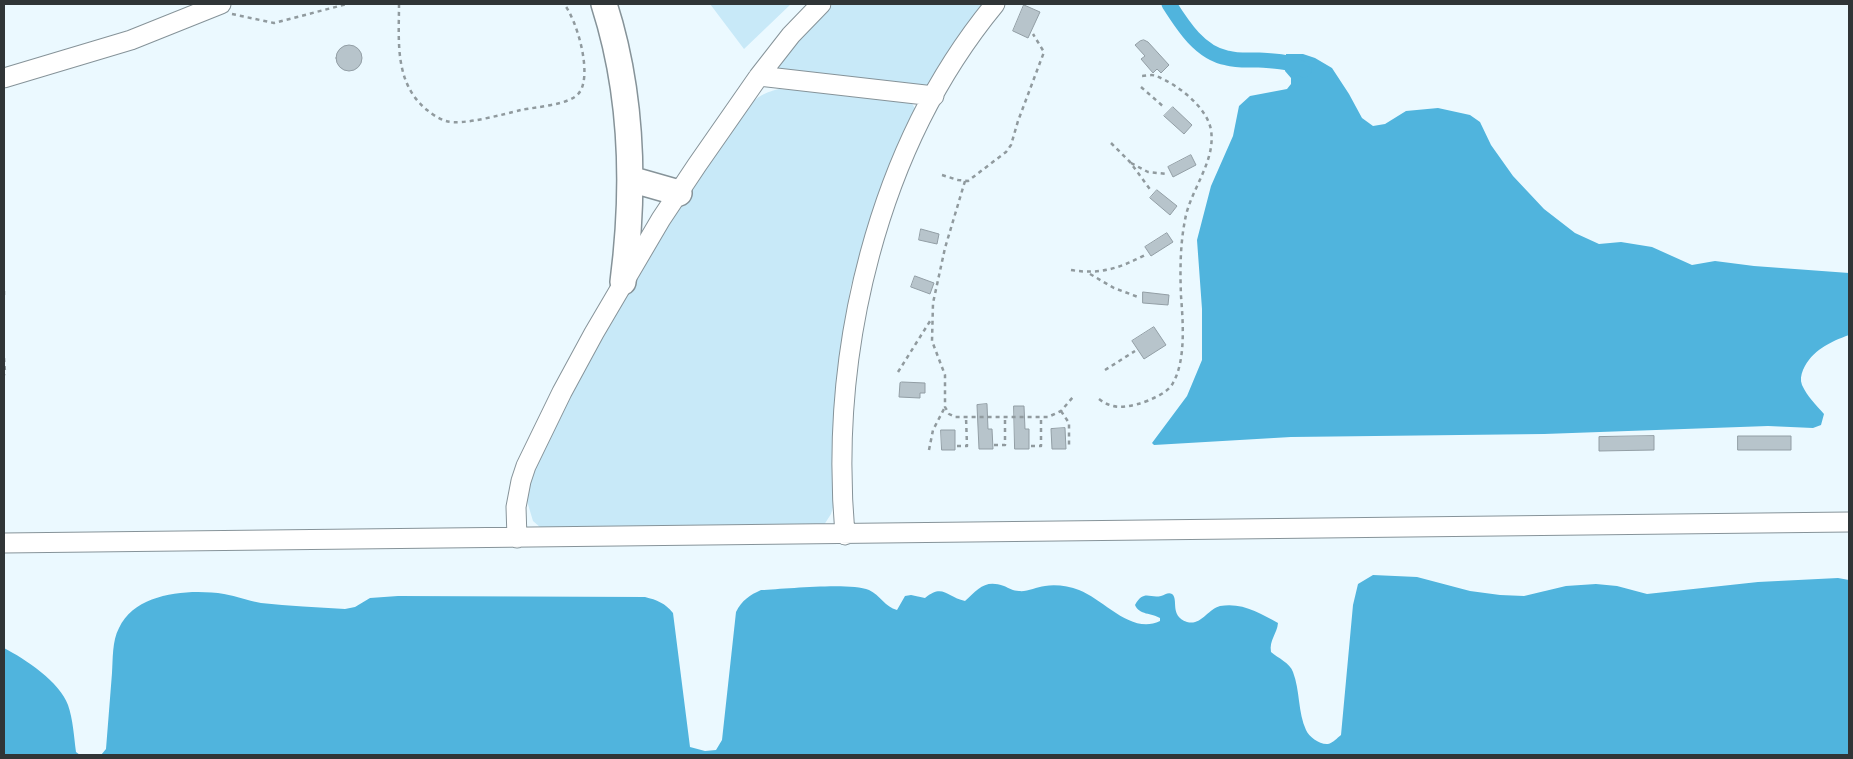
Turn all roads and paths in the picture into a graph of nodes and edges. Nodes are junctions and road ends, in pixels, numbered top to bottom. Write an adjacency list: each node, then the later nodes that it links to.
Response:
1 (347, 4): 7 (path)
2 (400, 4): 3 (path)
3 (564, 4)
4 (604, 4): 19 (main road)
5 (821, 4): 9 (street)
6 (995, 4): 13 (street)
7 (215, 7): 11 (street)
8 (1033, 34): 20 (path)
9 (759, 76): 13 (street); 22 (street)
10 (1141, 76): 37 (path)
11 (4, 78)
12 (1141, 87): 14 (path)
13 (934, 96): 49 (street)
14 (1165, 108)
15 (1111, 143): 16 (path)
16 (1130, 162): 17 (path); 21 (path)
17 (1167, 174)
18 (942, 175): 20 (path)
19 (630, 179): 22 (main road); 26 (main road)
20 (965, 181): 30 (path)
21 (1152, 192)
22 (679, 193): 26 (street)
23 (1145, 255): 25 (path)
24 (1072, 270): 25 (path)
25 (1089, 273): 29 (path)
26 (623, 282): 50 (street)
27 (4, 290): 28 (path)
28 (4, 295)
29 (1138, 297)
30 (932, 316): 34 (path); 38 (path)
31 (1135, 351): 33 (path)
32 (4, 358): 35 (path)
33 (1105, 370)
34 (898, 372)
35 (4, 376)
36 (1072, 397): 39 (path)
37 (1099, 399)
38 (945, 407): 40 (path); 47 (path)
39 (1061, 411): 42 (path); 46 (path)
40 (966, 417): 41 (path); 44 (path)
41 (1005, 417): 42 (path); 43 (path)
42 (1041, 417): 45 (path)
43 (994, 445)
44 (957, 446)
45 (1031, 446)
46 (1069, 446)
47 (929, 450)
48 (1849, 522): 49 (street)
49 (845, 534): 50 (street)
50 (517, 538): 51 (street)
51 (4, 543)

